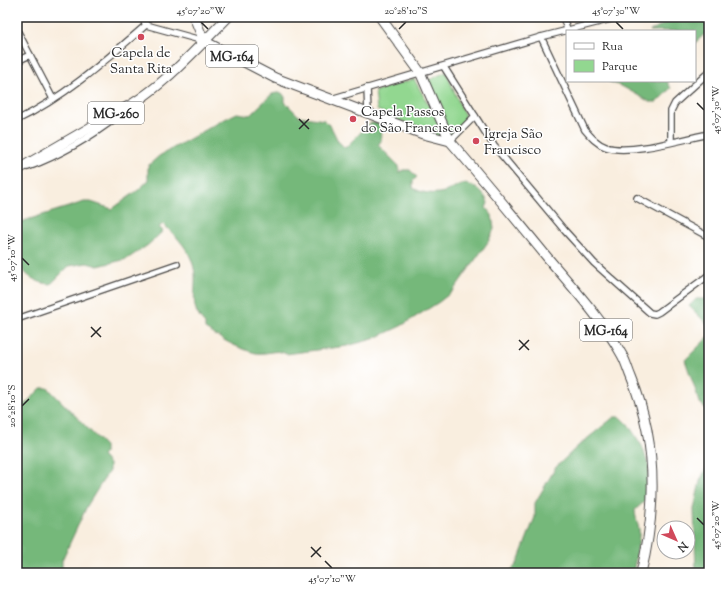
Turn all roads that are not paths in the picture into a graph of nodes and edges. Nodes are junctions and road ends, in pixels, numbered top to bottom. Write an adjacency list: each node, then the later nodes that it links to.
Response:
1 (142, 17): 7 (street)
2 (194, 17): 11 (main road, MG-164)
3 (228, 17): 11 (main road, MG-164)
4 (380, 17): 15 (main road, MG-164)
5 (563, 17): 8 (street)
6 (619, 17): 8 (street)
7 (146, 26): 11 (street); 18 (street)
8 (567, 29): 10 (street)
9 (17, 30): 12 (street)
10 (541, 37): 14 (street); 25 (street)
11 (204, 42): 19 (main road, MG-164); 26 (main road, MG-260)
12 (30, 55): 13 (street); 18 (street)
13 (17, 61)
14 (444, 67): 15 (street); 21 (street)
15 (420, 72): 17 (street); 24 (main road, MG-164)
16 (709, 72): 25 (street)
17 (367, 88): 19 (street); 20 (street)
18 (53, 99): 22 (street)
19 (331, 99): 20 (main road, MG-164)
20 (368, 112): 24 (main road, MG-164)
21 (475, 116): 24 (street); 30 (street)
22 (17, 120)
23 (709, 134): 25 (street)
24 (450, 141): 32 (main road, MG-164)
25 (671, 142)
26 (17, 171)
27 (637, 198): 28 (street)
28 (709, 237)
29 (177, 264): 31 (street)
30 (709, 275)
31 (17, 320)
32 (642, 568)

